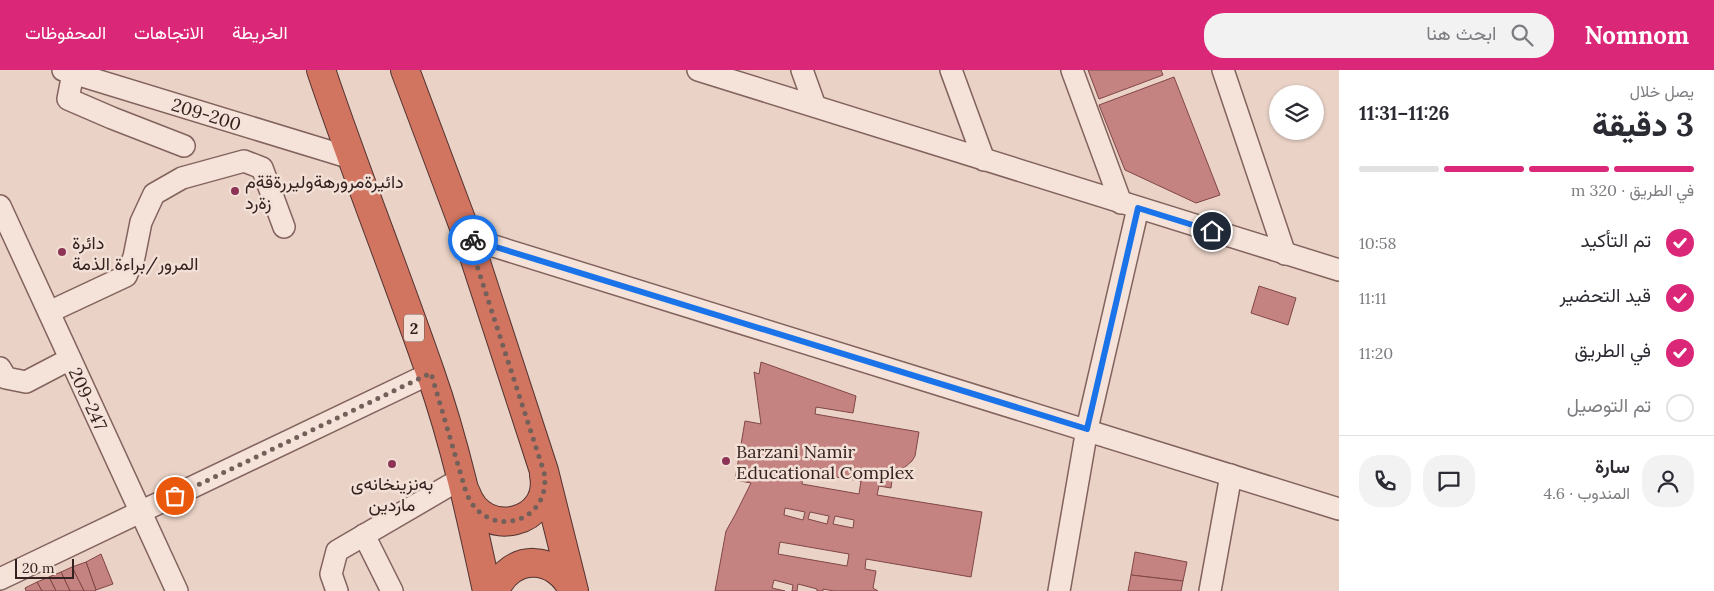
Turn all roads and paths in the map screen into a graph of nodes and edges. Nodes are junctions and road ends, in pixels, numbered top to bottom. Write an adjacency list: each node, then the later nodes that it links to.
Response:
1 (320, 70): 11 (highway, 2)
2 (405, 70): 16 (highway)
3 (698, 70): 9 (street)
4 (802, 70): 9 (street)
5 (951, 70): 12 (street)
6 (1072, 70): 13 (street)
7 (1223, 70): 17 (street)
8 (68, 72): 10 (street); 11 (street, 209-200)
9 (815, 106): 12 (street)
10 (184, 146)
11 (351, 158): 22 (highway, 2)
12 (984, 160): 13 (street)
13 (1129, 205): 17 (street); 23 (street)
14 (0, 206): 19 (street, 209-247)
15 (284, 227): 19 (street)
16 (468, 238): 23 (street); 24 (highway)
17 (1285, 254): 18 (street)
18 (1339, 270)
19 (49, 312): 20 (street, 209-247)
20 (70, 359): 21 (street); 28 (street, 209-247)
21 (0, 368)
22 (431, 373): 26 (highway, 2); 28 (street)
23 (1087, 429): 25 (street); 37 (street)
24 (544, 472): 26 (highway); 36 (highway)
25 (1231, 474): 27 (street); 38 (street)
26 (464, 485): 29 (street); 34 (highway, 2)
27 (1339, 509)
28 (141, 513): 30 (street); 31 (street, 209-247)
29 (364, 535): 32 (street); 33 (street)
30 (0, 579)
31 (177, 591)
32 (337, 591)
33 (392, 591)
34 (487, 591)
35 (495, 591): 36 (highway)
36 (573, 591)
37 (1060, 591)
38 (1210, 591)

